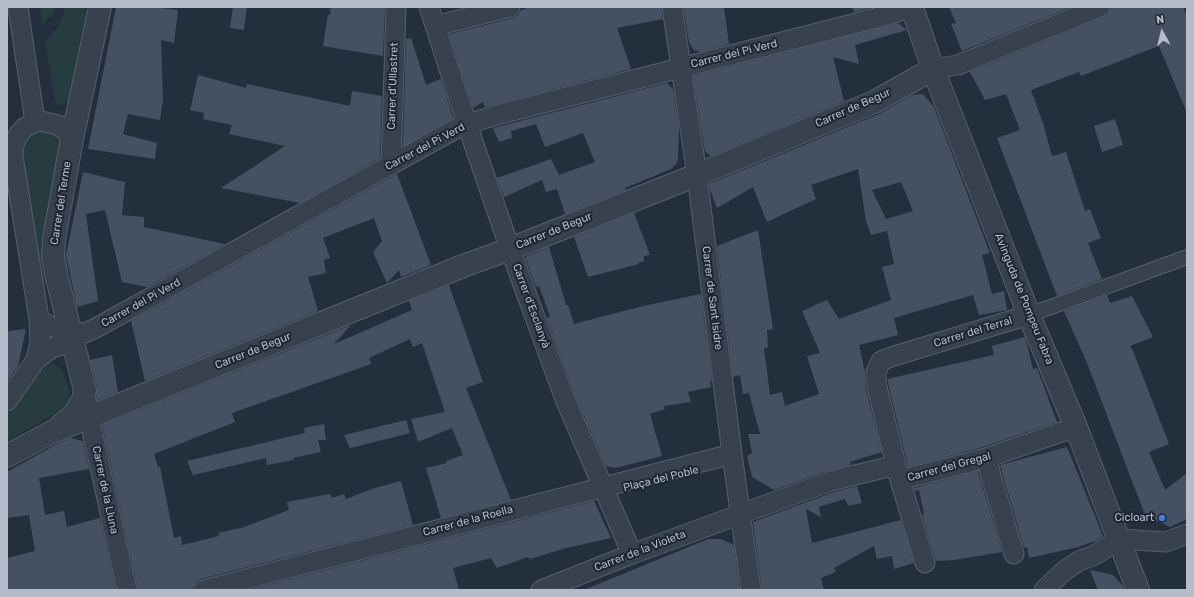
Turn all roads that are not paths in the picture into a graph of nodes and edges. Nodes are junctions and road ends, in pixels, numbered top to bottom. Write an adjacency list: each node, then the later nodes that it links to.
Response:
1 (18, 7): 12 (street)
2 (100, 7): 15 (street, Carrer del Terme)
3 (396, 7): 16 (street, Carrer d'Ullastret)
4 (429, 7): 9 (street, Carrer d'Esclanyà)
5 (510, 7): 9 (street)
6 (672, 7): 10 (street, Carrer de Sant Isidre)
7 (912, 7): 10 (street, Carrer del Pi Verd); 11 (street, Avinguda de Pompeu Fabra)
8 (1100, 7): 11 (street, Carrer de Begur)
9 (435, 26): 13 (street, Carrer d'Esclanyà)
10 (681, 68): 13 (street, Carrer del Pi Verd); 17 (street, Carrer de Sant Isidre)
11 (934, 69): 17 (street, Carrer de Begur); 20 (street, Avinguda de Pompeu Fabra)
12 (35, 122): 14 (street); 15 (street)
13 (467, 124): 16 (street, Carrer del Pi Verd); 18 (street, Carrer d'Esclanyà)
14 (12, 135): 21 (street)
15 (72, 140): 22 (street, Carrer del Terme)
16 (391, 164): 22 (street, Carrer del Pi Verd)
17 (696, 175): 18 (street, Carrer de Begur); 30 (street, Carrer de Sant Isidre)
18 (510, 249): 26 (street, Carrer de Begur); 33 (street, Carrer d'Esclanyà)
19 (1187, 257): 20 (street, Carrer del Terral)
20 (1029, 315): 27 (street, Avinguda de Pompeu Fabra); 32 (street, Carrer del Terral)
21 (39, 319): 22 (street, Carrer del Pi Verd); 23 (street)
22 (73, 341): 23 (street); 24 (street, Carrer del Terme)
23 (36, 360): 25 (street)
24 (85, 390): 26 (street, Carrer de la Lluna); 28 (street)
25 (7, 401)
26 (89, 417): 28 (street, Carrer de Begur); 41 (street, Carrer de la Lluna)
27 (1076, 427): 31 (street, Carrer del Gregal); 36 (street, Avinguda de Pompeu Fabra)
28 (52, 432): 29 (street, Carrer de Begur)
29 (8, 454)
30 (728, 458): 30 (street, Plaça del Poble); 33 (street, Carrer de la Roella); 34 (street, Carrer de Sant Isidre)
31 (986, 458): 32 (street, Carrer del Gregal); 38 (street)
32 (898, 473): 34 (street, Carrer del Gregal); 39 (street)
33 (602, 486): 37 (street, Carrer d'Esclanyà); 40 (street, Carrer de la Roella)
34 (740, 514): 37 (street, Carrer de la Violeta); 44 (street, Carrer de Sant Isidre)
35 (1187, 534): 36 (street)
36 (1119, 539): 45 (street); 46 (street, Avinguda de Pompeu Fabra)
37 (632, 554): 43 (street, Carrer de la Violeta)
38 (1014, 554)
39 (924, 563)
40 (242, 585): 42 (street, Carrer de la Roella)
41 (127, 590)
42 (204, 590)
43 (541, 590)
44 (751, 590)
45 (1044, 590)
46 (1138, 590)

